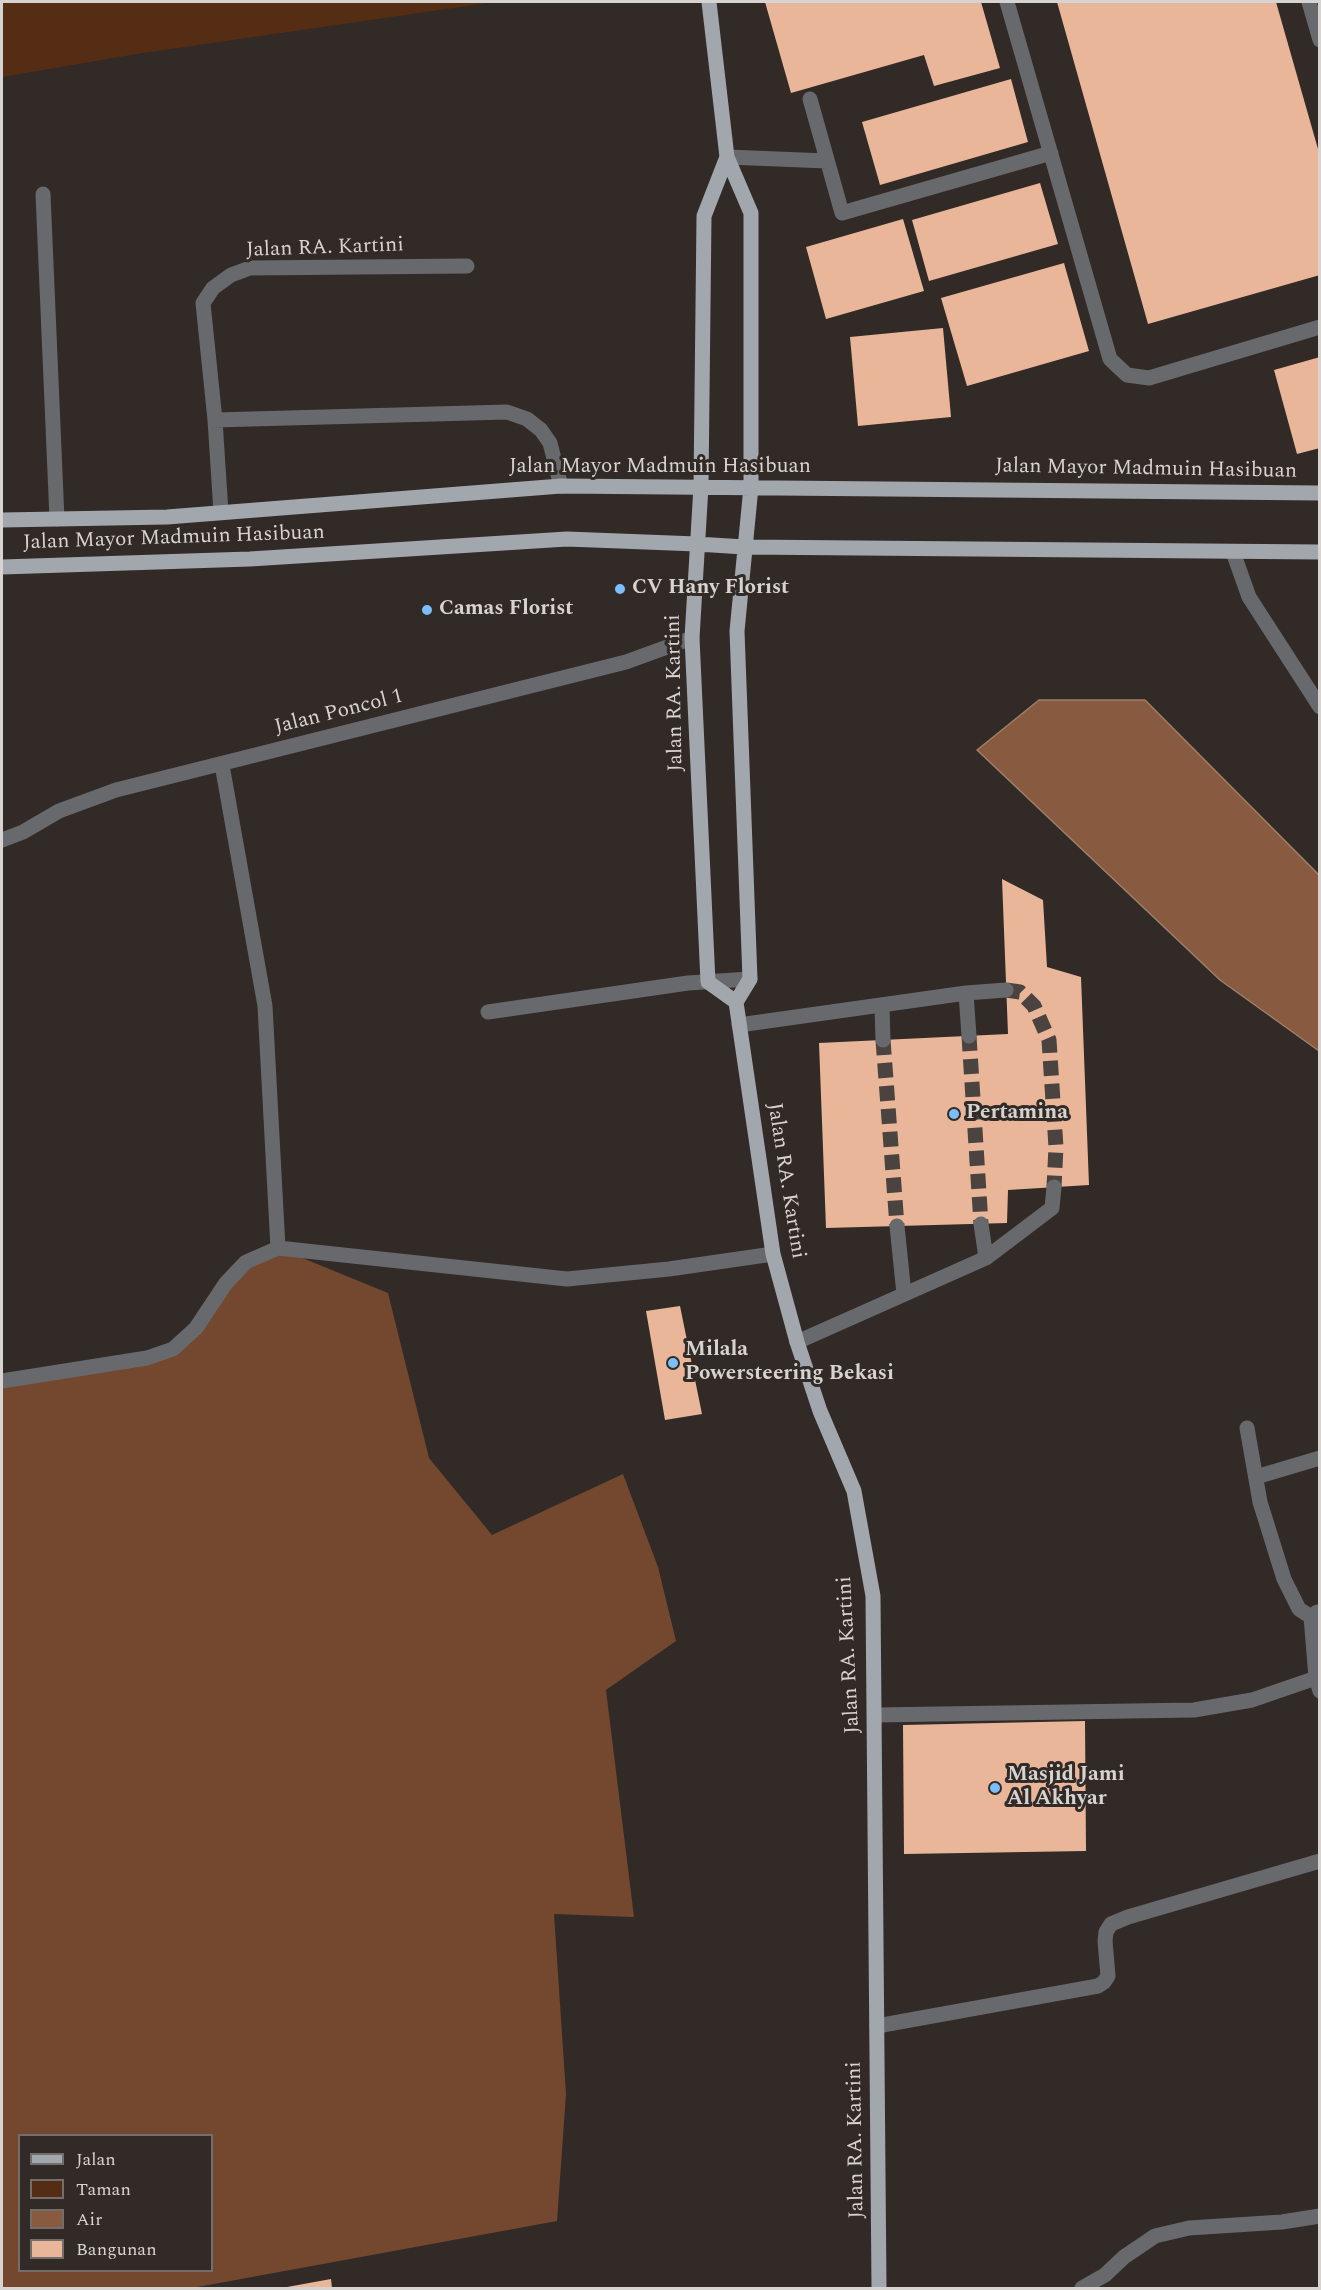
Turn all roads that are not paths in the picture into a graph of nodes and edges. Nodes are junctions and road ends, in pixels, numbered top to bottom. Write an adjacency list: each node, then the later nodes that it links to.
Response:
1 (709, 2): 7 (main road, Jalan RA. Kartini)
2 (1007, 2): 6 (street)
3 (1309, 2): 4 (street)
4 (1320, 40)
5 (810, 99): 8 (street)
6 (1051, 153): 8 (street); 11 (street)
7 (727, 157): 8 (street); 14 (main road, Jalan RA. Kartini); 15 (main road, Jalan RA. Kartini)
8 (827, 160)
9 (43, 194): 18 (street)
10 (467, 266): 12 (street, Jalan RA. Kartini)
11 (1320, 327)
12 (215, 420): 13 (street); 17 (street)
13 (561, 486): 14 (main road, Jalan Mayor Madmuin Hasibuan); 17 (main road, Jalan Mayor Madmuin Hasibuan)
14 (701, 486): 15 (main road, Jalan Mayor Madmuin Hasibuan); 20 (main road, Jalan RA. Kartini)
15 (751, 488): 16 (main road, Jalan Mayor Madmuin Hasibuan); 21 (main road, Jalan RA. Kartini)
16 (1320, 493)
17 (221, 512): 18 (main road, Jalan Mayor Madmuin Hasibuan)
18 (57, 519): 19 (main road, Jalan Mayor Madmuin Hasibuan)
19 (2, 520)
20 (698, 544): 21 (main road, Jalan Mayor Madmuin Hasibuan); 24 (main road, Jalan Mayor Madmuin Hasibuan); 25 (main road, Jalan RA. Kartini)
21 (744, 548): 22 (main road, Jalan Mayor Madmuin Hasibuan); 29 (main road, Jalan RA. Kartini)
22 (1233, 552): 23 (main road, Jalan Mayor Madmuin Hasibuan); 26 (street)
23 (1320, 552)
24 (2, 567)
25 (692, 638): 27 (street, Jalan Poncol 1); 30 (main road, Jalan RA. Kartini)
26 (1320, 707)
27 (222, 765): 28 (street, Jalan Poncol 1); 42 (street)
28 (2, 840)
29 (750, 979): 30 (street); 33 (main road)
30 (708, 981): 33 (main road); 35 (street)
31 (1006, 990): 32 (street)
32 (966, 993): 34 (street); 37 (street)
33 (736, 1002): 36 (main road, Jalan RA. Kartini)
34 (882, 1006): 36 (street); 38 (street)
35 (488, 1012)
36 (739, 1025): 43 (main road, Jalan RA. Kartini)
37 (969, 1036)
38 (883, 1040)
39 (1054, 1187): 44 (street)
40 (981, 1224): 44 (street)
41 (897, 1226): 45 (street)
42 (278, 1248): 43 (street); 47 (street)
43 (773, 1254): 46 (main road, Jalan RA. Kartini)
44 (986, 1258): 45 (street)
45 (904, 1294): 46 (street)
46 (797, 1342): 53 (main road, Jalan RA. Kartini)
47 (2, 1381)
48 (1247, 1428): 50 (street)
49 (1320, 1458): 50 (street)
50 (1256, 1477): 51 (street)
51 (1315, 1614): 52 (street)
52 (1318, 1684): 53 (street)
53 (875, 1715): 55 (main road, Jalan RA. Kartini)
54 (1320, 1861): 55 (street)
55 (877, 2026): 58 (main road, Jalan RA. Kartini)
56 (1320, 2216): 57 (street)
57 (1083, 2288)
58 (879, 2289)

